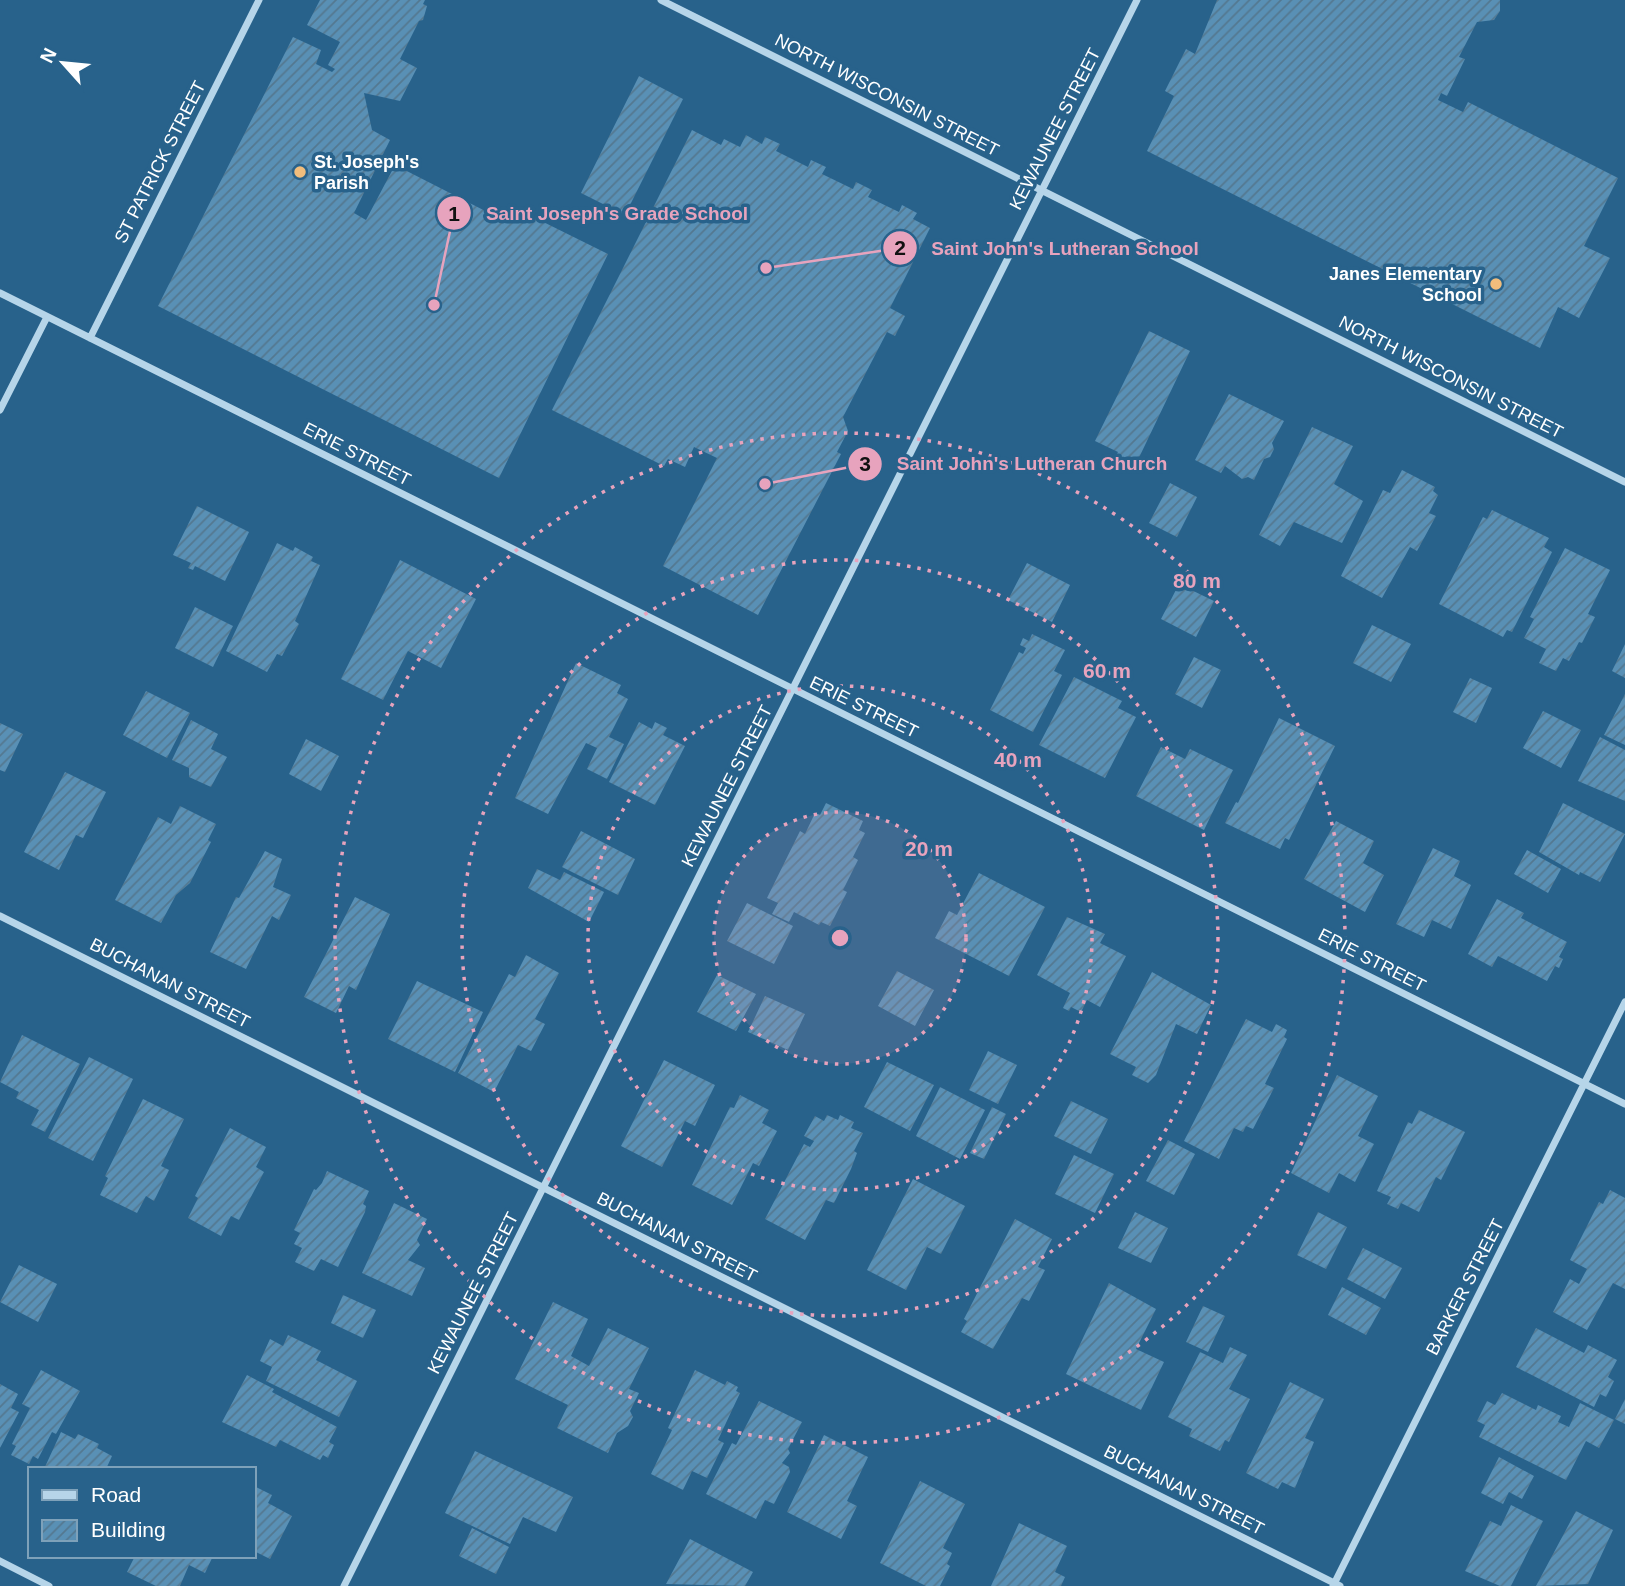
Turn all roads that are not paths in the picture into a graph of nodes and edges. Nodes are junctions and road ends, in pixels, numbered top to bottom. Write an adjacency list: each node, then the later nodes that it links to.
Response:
1 (259, 0): 7 (street, ST PATRICK STREET)
2 (661, 0): 4 (street, NORTH WISCONSIN STREET)
3 (1137, 0): 4 (street, KEWAUNEE STREET)
4 (1042, 190): 9 (street, NORTH WISCONSIN STREET); 10 (street, KEWAUNEE STREET)
5 (0, 293): 6 (street)
6 (47, 317): 7 (street, ERIE STREET); 8 (street)
7 (90, 338): 10 (street, ERIE STREET)
8 (0, 410)
9 (1625, 482)
10 (793, 689): 13 (street, ERIE STREET); 15 (street, KEWAUNEE STREET)
11 (0, 916): 15 (street, BUCHANAN STREET)
12 (1625, 1002): 13 (street, BARKER STREET)
13 (1584, 1084): 14 (street, ERIE STREET); 17 (street, BARKER STREET)
14 (1625, 1104)
15 (543, 1187): 17 (street, BUCHANAN STREET); 19 (street, KEWAUNEE STREET)
16 (0, 1561): 18 (street)
17 (1336, 1585)
18 (49, 1586)
19 (344, 1586)

